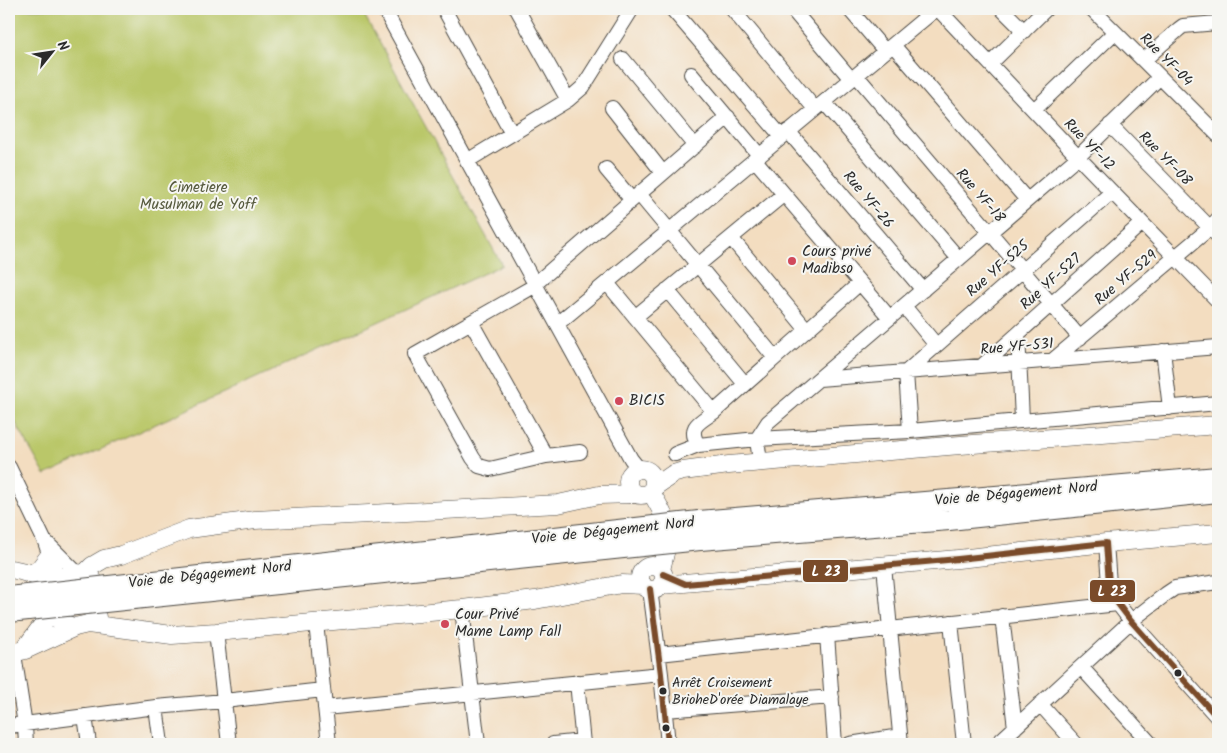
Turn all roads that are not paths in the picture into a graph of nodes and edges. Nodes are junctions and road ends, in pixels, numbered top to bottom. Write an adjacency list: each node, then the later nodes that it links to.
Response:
1 (384, 9): 35 (street)
2 (444, 9): 29 (street)
3 (517, 9): 23 (street)
4 (632, 9): 23 (street)
5 (672, 9): 30 (street, Rue YF-26)
6 (732, 9): 24 (street)
7 (792, 9): 21 (street, Rue YF-18)
8 (849, 9): 16 (street)
9 (937, 9): 16 (street); 19 (street, Rue YF-12)
10 (1002, 9): 14 (street)
11 (1046, 9): 14 (street)
12 (1101, 12): 15 (street, Rue YF-04)
13 (1217, 23): 18 (street)
14 (1024, 31): 19 (street)
15 (1115, 32): 18 (street, Rue YF-04); 26 (street)
16 (889, 48): 21 (street); 41 (street)
17 (623, 59): 32 (street)
18 (1144, 60): 22 (street, Rue YF-04)
19 (990, 64): 26 (street, Rue YF-12)
20 (691, 74): 27 (street)
21 (853, 77): 24 (street); 45 (street, Rue YF-18)
22 (1160, 77): 28 (street); 31 (street, Rue YF-04)
23 (568, 100): 29 (street)
24 (819, 106): 30 (street); 48 (street)
25 (612, 108): 37 (street)
26 (1034, 110): 33 (street, Rue YF-12)
27 (728, 118): 32 (street); 34 (street)
28 (1110, 125): 33 (street); 43 (street, Rue YF-08)
29 (512, 134): 35 (street)
30 (785, 134): 34 (street); 55 (street, Rue YF-26)
31 (1218, 135)
32 (695, 146): 37 (street)
33 (1078, 157): 38 (street, Rue YF-12); 41 (street)
34 (757, 158): 39 (street); 44 (street)
35 (467, 161): 53 (street)
36 (606, 169): 40 (street)
37 (663, 173): 40 (street)
38 (1112, 192): 42 (street, Rue YF-12); 50 (street, Rue YF-525)
39 (784, 194): 46 (street); 52 (street)
40 (636, 197): 44 (street); 53 (street)
41 (1027, 200): 45 (street)
42 (1142, 223): 47 (street, Rue YF-12); 57 (street, Rue YF-527)
43 (1215, 228): 47 (street, Rue YF-529)
44 (669, 230): 49 (street); 51 (street)
45 (990, 232): 48 (street); 50 (street, Rue YF-18)
46 (731, 238): 49 (street); 63 (street)
47 (1175, 257): 56 (street, Rue YF-12); 65 (street, Rue YF-529)
48 (959, 259): 55 (street)
49 (698, 265): 54 (street); 69 (street)
50 (1022, 270): 57 (street, Rue YF-18); 66 (street, Rue YF-525)
51 (607, 282): 59 (street); 62 (street)
52 (860, 283): 60 (street); 63 (street)
53 (535, 285): 61 (street); 62 (street)
54 (667, 290): 59 (street); 75 (street)
55 (923, 290): 58 (street)
56 (1218, 301)
57 (1051, 304): 64 (street, Rue YF-527); 65 (street, Rue YF-18)
58 (904, 306): 60 (street); 66 (street)
59 (635, 317): 78 (street)
60 (890, 318): 74 (street)
61 (471, 322): 86 (street); 86 (street)
62 (557, 324): 90 (street)
63 (807, 330): 69 (street)
64 (1018, 334): 71 (street); 72 (street, Rue YF-527)
65 (1080, 338): 70 (street, Rue YF-529)
66 (936, 345): 73 (street, Rue YF-525)
67 (1218, 347): 68 (street, Rue YF-531)
68 (1164, 351): 70 (street, Rue YF-531); 77 (street)
69 (774, 358): 75 (street)
70 (1054, 360): 71 (street, Rue YF-531)
71 (1020, 363): 72 (street, Rue YF-531); 79 (street)
72 (982, 366): 73 (street, Rue YF-531)
73 (906, 372): 74 (street, Rue YF-531); 81 (street)
74 (819, 379): 82 (street)
75 (745, 384): 78 (street)
76 (1218, 403): 77 (street)
77 (1170, 408): 79 (street)
78 (714, 412): 83 (street)
79 (1022, 420): 81 (street)
80 (1218, 425): 87 (main road)
81 (910, 431): 82 (street)
82 (757, 439): 83 (street); 87 (street)
83 (698, 445): 85 (street)
84 (580, 452): 86 (street)
85 (675, 454)
86 (546, 456)
87 (760, 462): 90 (main road)
88 (9, 469): 95 (street)
89 (1218, 477): 92 (highway, Voie de Dégagement Nord)
90 (640, 481): 99 (main road); 100 (main road)
91 (1218, 492): 92 (highway, Voie de Dégagement Nord)
92 (699, 530): 103 (highway, Voie de Dégagement Nord, bridge); 107 (highway, Voie de Dégagement Nord, bridge)
93 (1218, 533): 94 (main road)
94 (1106, 543): 96 (main road); 104 (street)
95 (47, 549): 98 (main road); 99 (street); 102 (street)
96 (884, 566): 100 (main road); 113 (street)
97 (12, 569): 98 (main road); 102 (main road)
98 (32, 574): 102 (main road)
99 (85, 577): 102 (main road); 105 (main road)
100 (653, 577): 106 (main road); 118 (street)
101 (1218, 582): 109 (street)
102 (53, 594): 112 (main road); 117 (main road)
103 (9, 597)
104 (1118, 604): 108 (street); 109 (street)
105 (101, 608): 112 (main road); 114 (main road)
106 (462, 609): 111 (main road); 123 (street)
107 (9, 612)
108 (1002, 616): 110 (street); 134 (street)
109 (1131, 621): 119 (street); 131 (street)
110 (951, 622): 113 (street); 148 (street)
111 (316, 623): 115 (main road); 122 (street)
112 (81, 625): 114 (main road); 117 (main road)
113 (890, 628): 116 (street); 135 (street)
114 (137, 631): 115 (main road)
115 (216, 632): 125 (street)
116 (827, 635): 118 (street); 124 (street)
117 (16, 653): 132 (street)
118 (659, 654): 120 (street)
119 (1081, 667): 126 (street); 136 (street)
120 (661, 674): 121 (street); 129 (street)
121 (578, 682): 123 (street); 137 (street)
122 (323, 690): 125 (street); 128 (street)
123 (472, 693): 128 (street); 143 (street)
124 (832, 697): 129 (street); 146 (street)
125 (224, 701): 127 (street); 141 (street)
126 (1040, 704): 134 (street); 150 (street)
127 (156, 707): 130 (street); 140 (street)
128 (325, 708): 142 (street)
129 (665, 710): 145 (street)
130 (85, 716): 132 (street); 139 (street)
131 (1218, 718)
132 (24, 725): 133 (street); 138 (street)
133 (9, 726)
134 (1014, 728): 149 (street)
135 (901, 740): 147 (street)
136 (1143, 742)
137 (583, 743): 144 (street)
138 (26, 744)
139 (89, 744)
140 (161, 744)
141 (229, 744)
142 (329, 744)
143 (478, 744)
144 (553, 744)
145 (668, 744)
146 (835, 744)
147 (850, 744)
148 (964, 744)
149 (997, 744)
150 (1076, 744)

